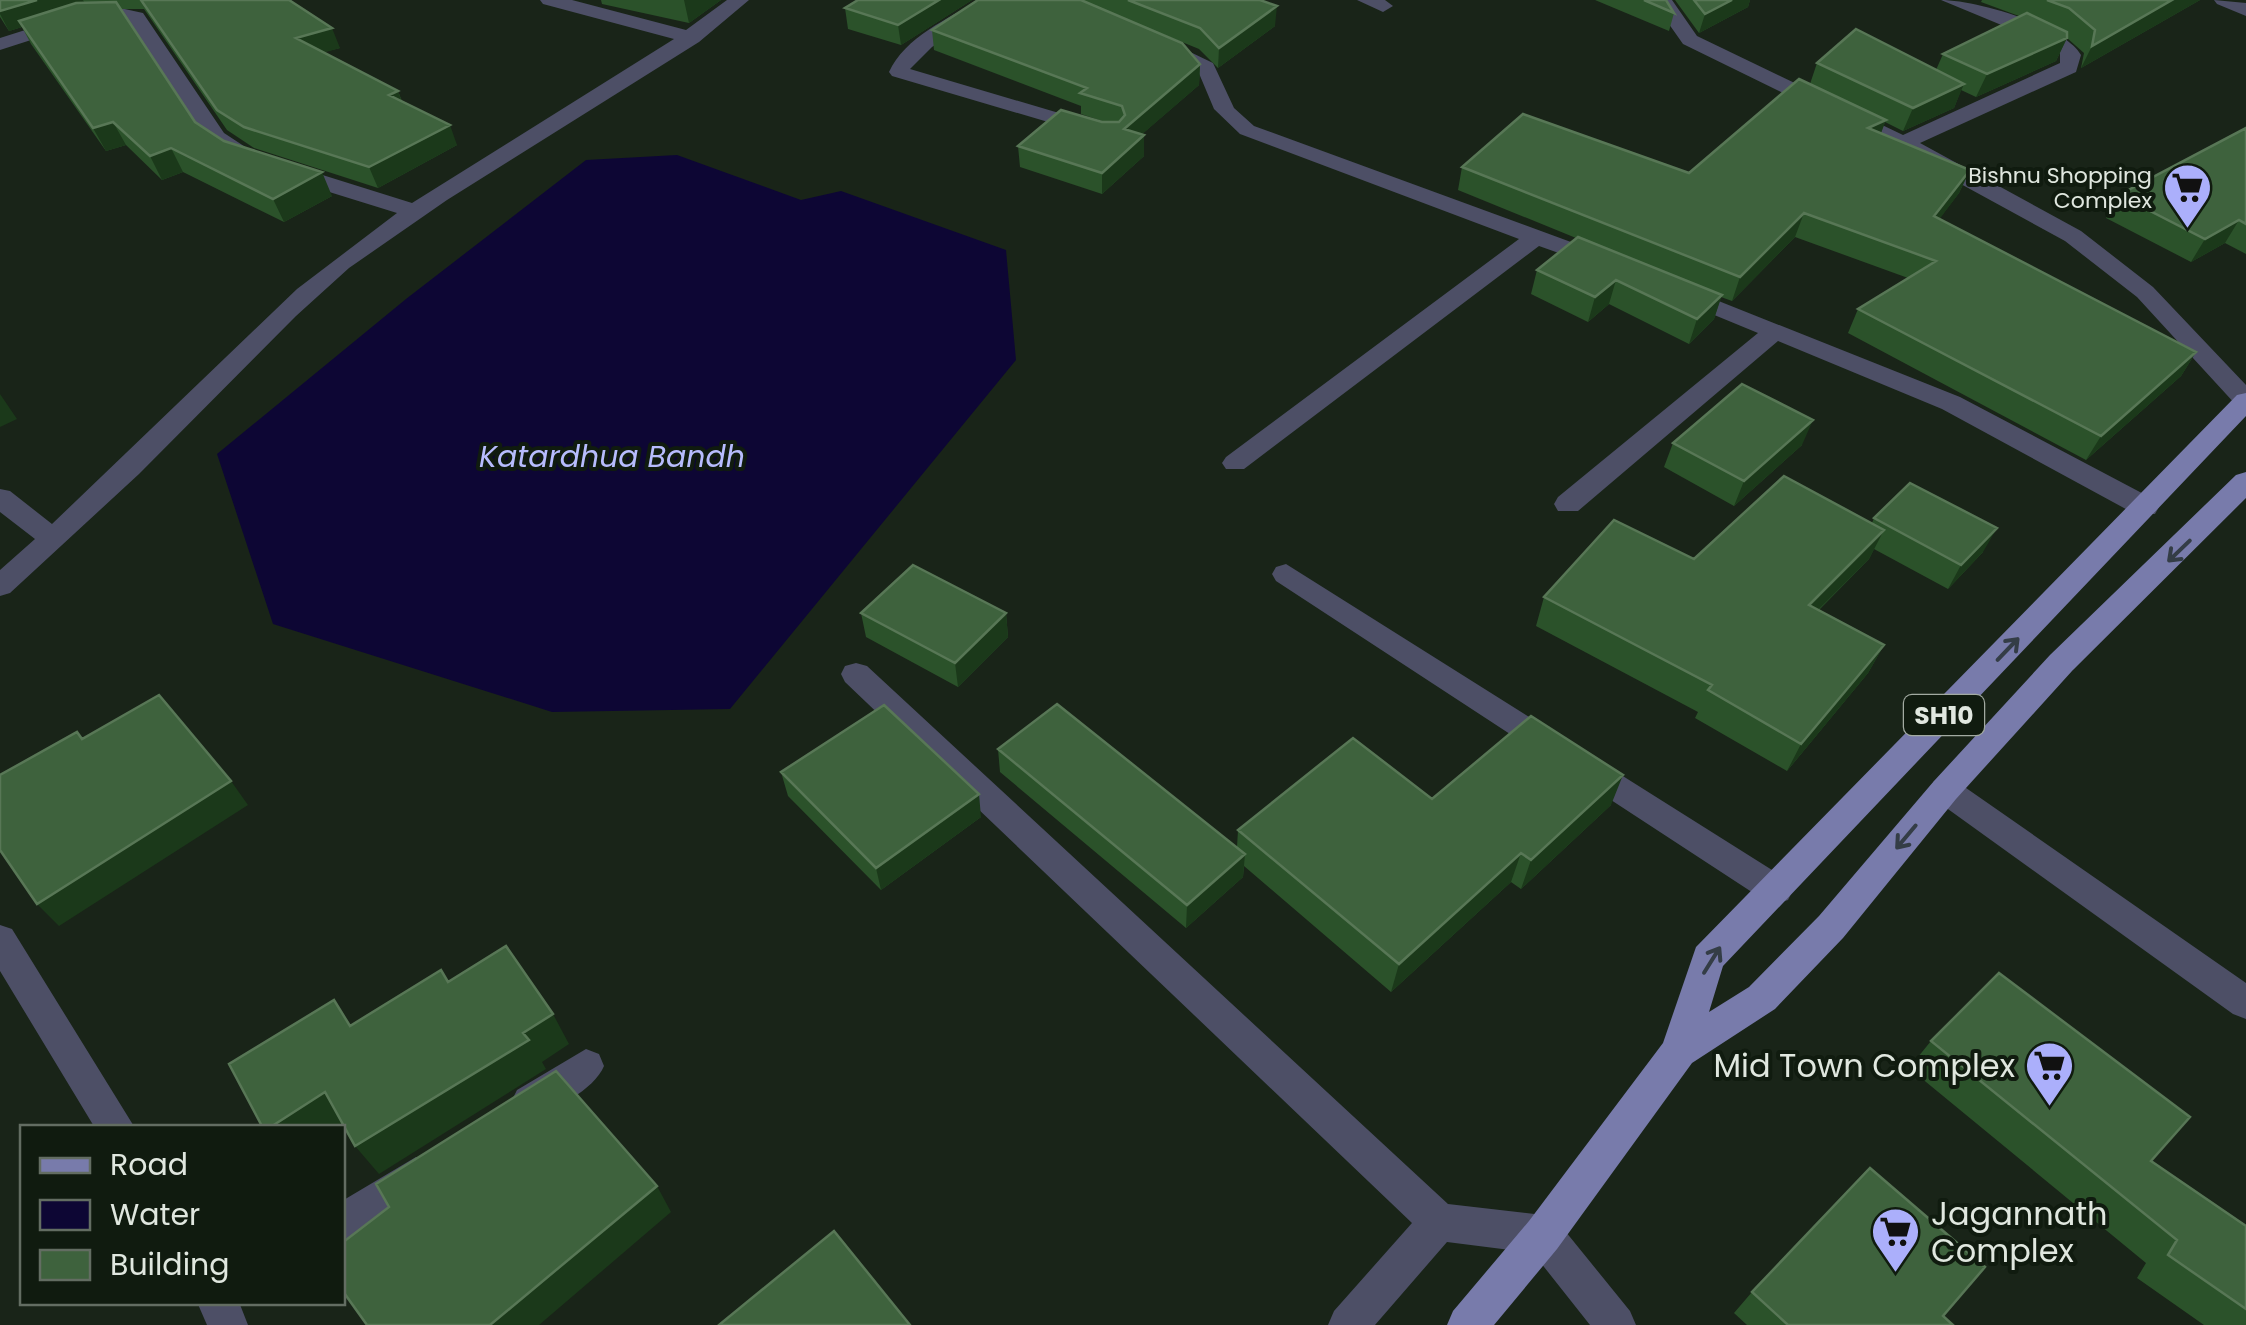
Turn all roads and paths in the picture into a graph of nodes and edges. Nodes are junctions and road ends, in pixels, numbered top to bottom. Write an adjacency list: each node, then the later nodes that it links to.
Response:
1 (550, 0): 10 (street)
2 (739, 0): 10 (street)
3 (993, 0): 12 (street)
4 (1662, 0): 13 (street)
5 (1950, 0): 13 (street)
6 (2224, 0): 8 (street)
7 (91, 7): 11 (street); 14 (street)
8 (2246, 10)
9 (1138, 35): 15 (street)
10 (692, 38): 14 (street)
11 (0, 44)
12 (1111, 134)
13 (1903, 142): 19 (street)
14 (415, 210): 25 (street)
15 (1539, 235): 16 (street); 20 (street)
16 (1630, 272)
17 (1666, 287): 18 (street)
18 (1774, 332): 23 (street); 24 (street)
19 (2246, 401): 24 (main road, SH10)
20 (1234, 462)
21 (2246, 481): 29 (main road, SH10, one-way to 29)
22 (0, 498): 25 (street)
23 (1568, 504)
24 (2145, 507): 30 (main road, SH10, one-way to 24)
25 (53, 539): 27 (street)
26 (1286, 574): 30 (street)
27 (0, 586)
28 (856, 674): 39 (street)
29 (1946, 790): 32 (street); 33 (main road, SH10, one-way to 33)
30 (1776, 890): 33 (main road, SH10, one-way to 30)
31 (0, 940): 36 (street)
32 (2246, 1003)
33 (1680, 1050): 40 (main road, SH10)
34 (586, 1066): 35 (street)
35 (505, 1118)
36 (114, 1125)
37 (440, 1160): 38 (street)
38 (345, 1222)
39 (1438, 1222): 40 (street); 41 (street)
40 (1543, 1234): 42 (main road, SH10); 43 (street)
41 (1348, 1325)
42 (1467, 1325)
43 (1616, 1325)

